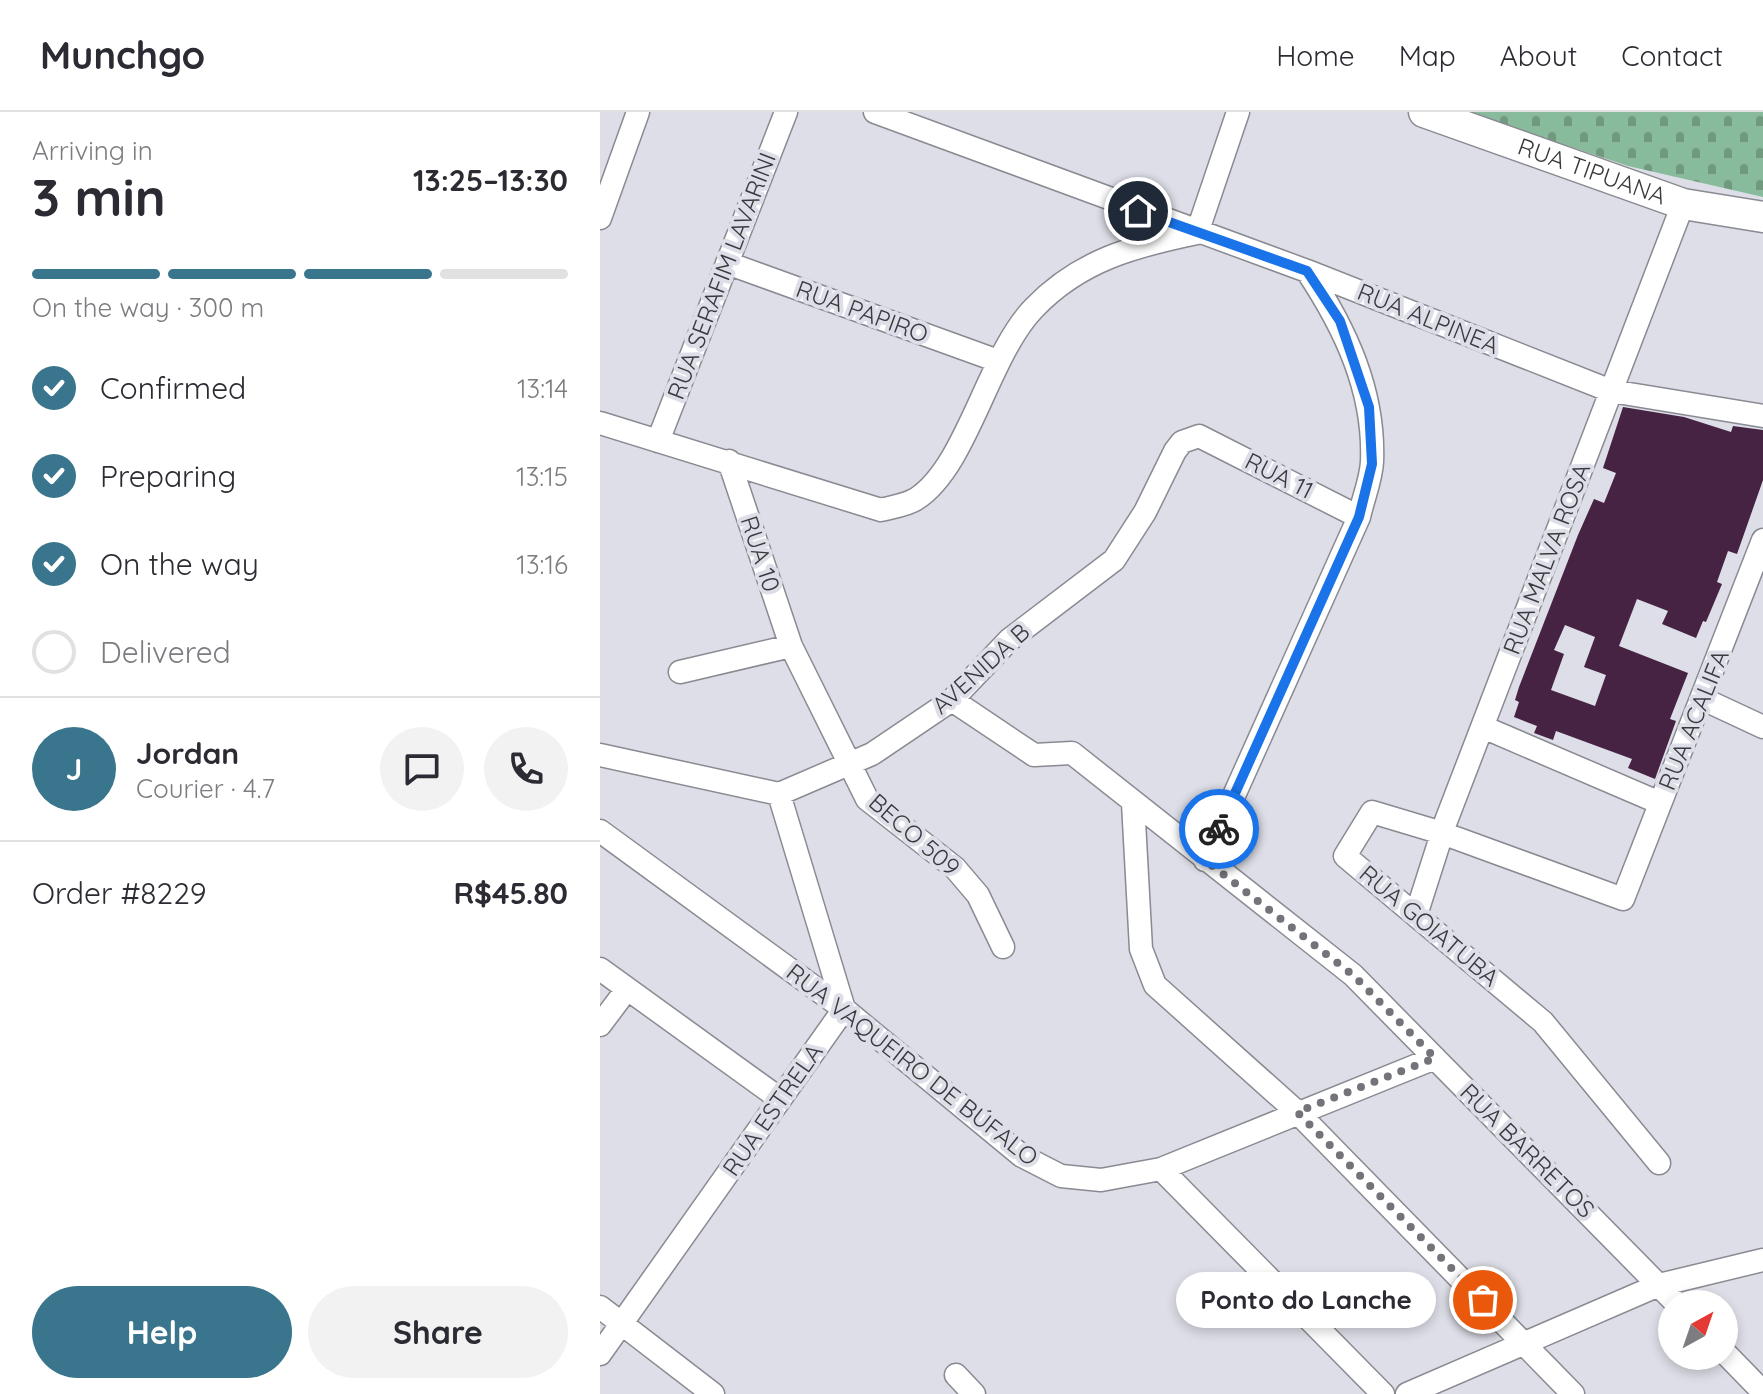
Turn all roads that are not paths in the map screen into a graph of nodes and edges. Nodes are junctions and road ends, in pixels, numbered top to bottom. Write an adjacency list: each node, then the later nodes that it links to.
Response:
1 (638, 112): 8 (street)
2 (786, 112): 10 (street, RUA SERAFIM LAVARINI)
3 (875, 112): 9 (street, RUA ALPINEA)
4 (1238, 112): 9 (street)
5 (1424, 112): 6 (street, RUA TIPUANA)
6 (1683, 204): 7 (street, RUA TIPUANA); 13 (street, RUA MALVA ROSA)
7 (1763, 217)
8 (600, 218)
9 (1197, 233): 11 (street, RUA ALPINEA); 12 (street)
10 (727, 263): 12 (street, RUA PAPIRO); 17 (street, RUA SERAFIM LAVARINI)
11 (1307, 271): 13 (street, RUA ALPINEA); 19 (street)
12 (998, 361): 18 (street)
13 (1611, 391): 14 (street, RUA ALPINEA); 25 (street, RUA MALVA ROSA)
14 (1763, 416)
15 (600, 423): 17 (street)
16 (1199, 436): 19 (street, RUA 11); 24 (street, AVENIDA B)
17 (658, 441): 18 (street)
18 (729, 461): 21 (street, RUA 10)
19 (1359, 517): 34 (street)
20 (1763, 540): 23 (street, RUA ACALIFA)
21 (791, 646): 22 (street); 28 (street, RUA 10)
22 (680, 672)
23 (1703, 699): 26 (street); 31 (street, RUA ACALIFA)
24 (952, 700): 28 (street, AVENIDA B); 30 (street, RUA BARRETOS)
25 (1483, 727): 31 (street); 33 (street, RUA MALVA ROSA)
26 (1763, 727)
27 (600, 755): 29 (street)
28 (848, 764): 29 (street, AVENIDA B); 37 (street, BECO 509)
29 (779, 794): 40 (street)
30 (1133, 803): 34 (street, RUA BARRETOS); 44 (street)
31 (1660, 803): 35 (street, RUA ACALIFA)
32 (600, 831): 40 (street, RUA VAQUEIRO DE BÚFALO)
33 (1442, 833): 35 (street, RUA GOIATUBA); 36 (street, RUA MALVA ROSA); 36 (street, RUA GOIATUBA)
34 (1205, 860): 42 (street, RUA BARRETOS)
35 (1623, 899)
36 (1416, 915): 45 (street, RUA GOIATUBA)
37 (1003, 947)
38 (600, 969): 39 (street)
39 (627, 989): 41 (street); 43 (street)
40 (844, 1009): 43 (street, RUA ESTRELA); 46 (street, RUA VAQUEIRO DE BÚFALO)
41 (600, 1025)
42 (1435, 1058): 44 (street, RUA VAQUEIRO DE BÚFALO); 48 (street, RUA BARRETOS)
43 (780, 1099): 51 (street, RUA ESTRELA)
44 (1297, 1112): 46 (street, RUA VAQUEIRO DE BÚFALO); 52 (street)
45 (1659, 1163)
46 (1161, 1169): 59 (street)
47 (1763, 1260): 48 (street)
48 (1659, 1285): 49 (street, RUA BARRETOS); 52 (street)
49 (1664, 1290)
50 (600, 1307): 51 (street)
51 (622, 1324): 53 (street, RUA ESTRELA); 57 (street)
52 (1524, 1341): 60 (street); 61 (street)
53 (600, 1354)
54 (1738, 1366): 56 (street)
55 (956, 1375): 58 (street)
56 (1763, 1392)
57 (713, 1394)
58 (974, 1394)
59 (1383, 1394)
60 (1407, 1394)
61 (1573, 1394)

